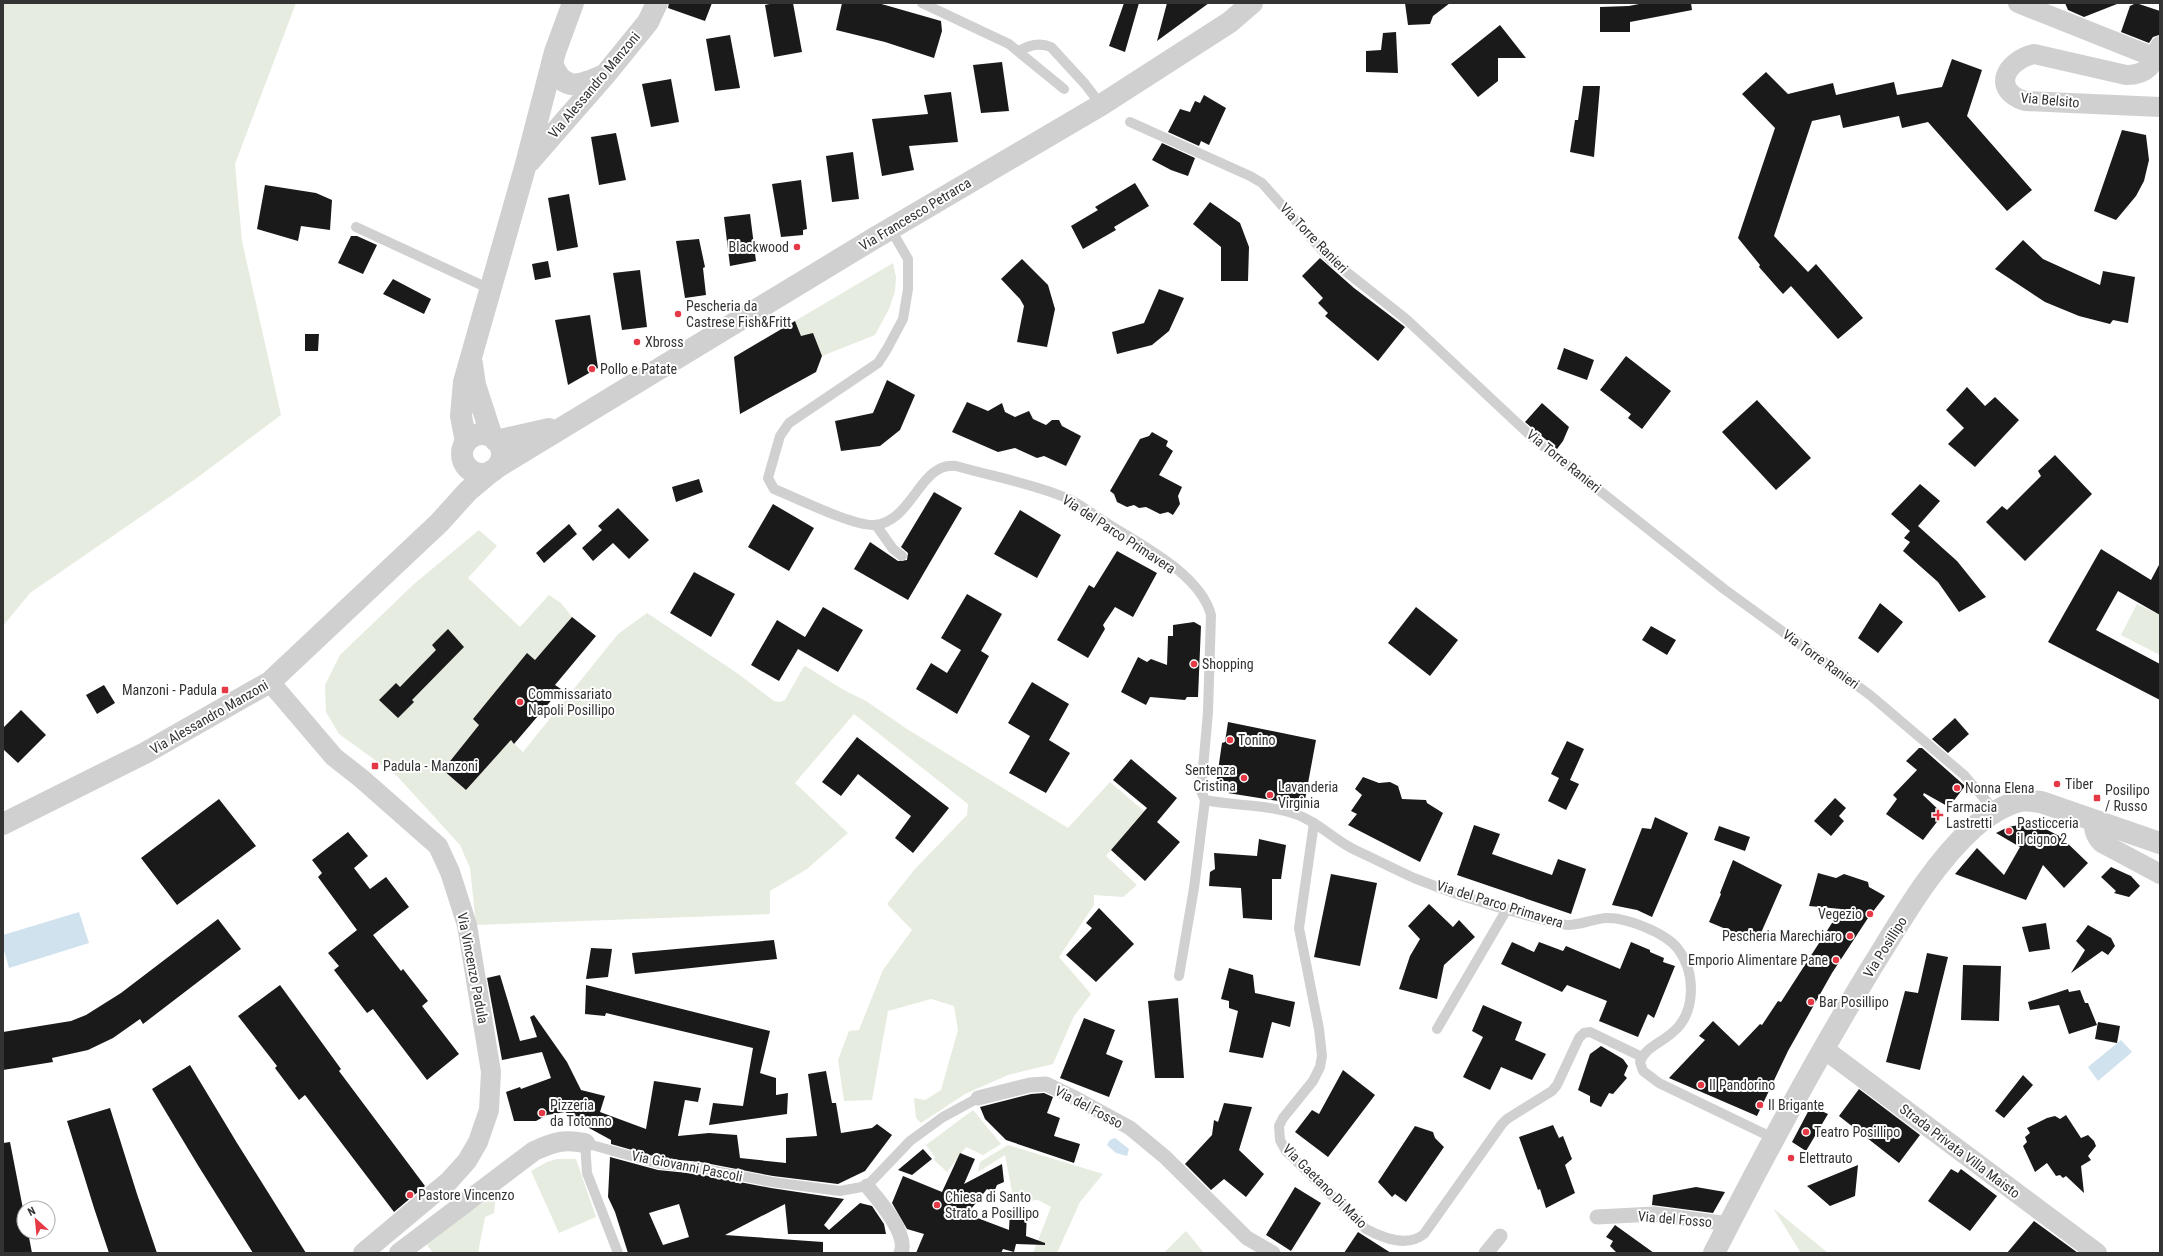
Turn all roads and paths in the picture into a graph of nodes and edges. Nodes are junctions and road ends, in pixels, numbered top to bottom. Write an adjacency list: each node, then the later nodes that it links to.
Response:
1 (573, 3): 9 (street, Via Alessandro Manzoni)
2 (657, 3): 10 (street, Via Alessandro Manzoni)
3 (922, 3): 7 (lane)
4 (1252, 3): 12 (street, Via Francesco Petrarca)
5 (2018, 3): 6 (street)
6 (2051, 10): 8 (street)
7 (1019, 51): 11 (lane); 12 (lane)
8 (2158, 52): 13 (street, Via Belsito)
9 (552, 64): 10 (street); 15 (street, Via Alessandro Manzoni)
10 (605, 75): 15 (street, Via Alessandro Manzoni)
11 (1064, 89)
12 (1101, 105): 17 (street, Via Francesco Petrarca)
13 (2160, 107)
14 (1130, 122): 29 (lane, Via Torre Ranieri)
15 (526, 164): 18 (street, Via Alessandro Manzoni)
16 (356, 227): 18 (lane)
17 (890, 228): 20 (street, Via Francesco Petrarca); 25 (lane, Via del Parco Primavera)
18 (490, 289): 19 (street, Via Alessandro Manzoni)
19 (472, 353): 21 (street, Via Alessandro Manzoni); 22 (street, Via Alessandro Manzoni)
20 (575, 420): 21 (street, Via Francesco Petrarca); 23 (street, Via Francesco Petrarca)
21 (494, 439): 22 (street); 23 (street)
22 (465, 452): 23 (street); 24 (street, Via Alessandro Manzoni)
23 (494, 469): 24 (street, Via Alessandro Manzoni)
24 (456, 504): 27 (street, Via Alessandro Manzoni)
25 (876, 524): 26 (lane); 28 (lane, Via del Parco Primavera)
26 (902, 556)
27 (270, 682): 32 (street, Via Alessandro Manzoni); 47 (street, Via Vincenzo Padula)
28 (1205, 800): 31 (lane, Via del Parco Primavera); 36 (lane, Via del Parco Primavera)
29 (1996, 812): 30 (street, Via Posillipo); 38 (street, Via Posillipo)
30 (2093, 820): 33 (street, Via Posillipo); 34 (street)
31 (1314, 823): 35 (lane, Via del Parco Primavera); 39 (lane, Via Gaetano Di Maio)
32 (3, 824)
33 (2160, 843)
34 (2160, 874)
35 (1507, 909): 37 (lane); 39 (lane, Via del Parco Primavera)
36 (1179, 976)
37 (1437, 1029)
38 (1824, 1049): 41 (street, Via Posillipo); 54 (street, Strada Privata Villa Maisto)
39 (1642, 1057): 41 (lane)
40 (978, 1098): 43 (lane, Via del Fosso); 51 (street, Via del Fosso)
41 (1773, 1138): 45 (street, Via Posillipo)
42 (585, 1143): 43 (lane, Via Giovanni Pascoli); 48 (street, Via Giovanni Pascoli); 49 (lane)
43 (867, 1186): 50 (street)
44 (1597, 1217): 45 (street, Via del Fosso)
45 (1729, 1224): 53 (street, Via Posillipo)
46 (1500, 1236): 52 (street)
47 (363, 1253)
48 (399, 1253)
49 (618, 1253)
50 (902, 1253)
51 (1273, 1253)
52 (1486, 1253)
53 (1714, 1253)
54 (2097, 1253)

